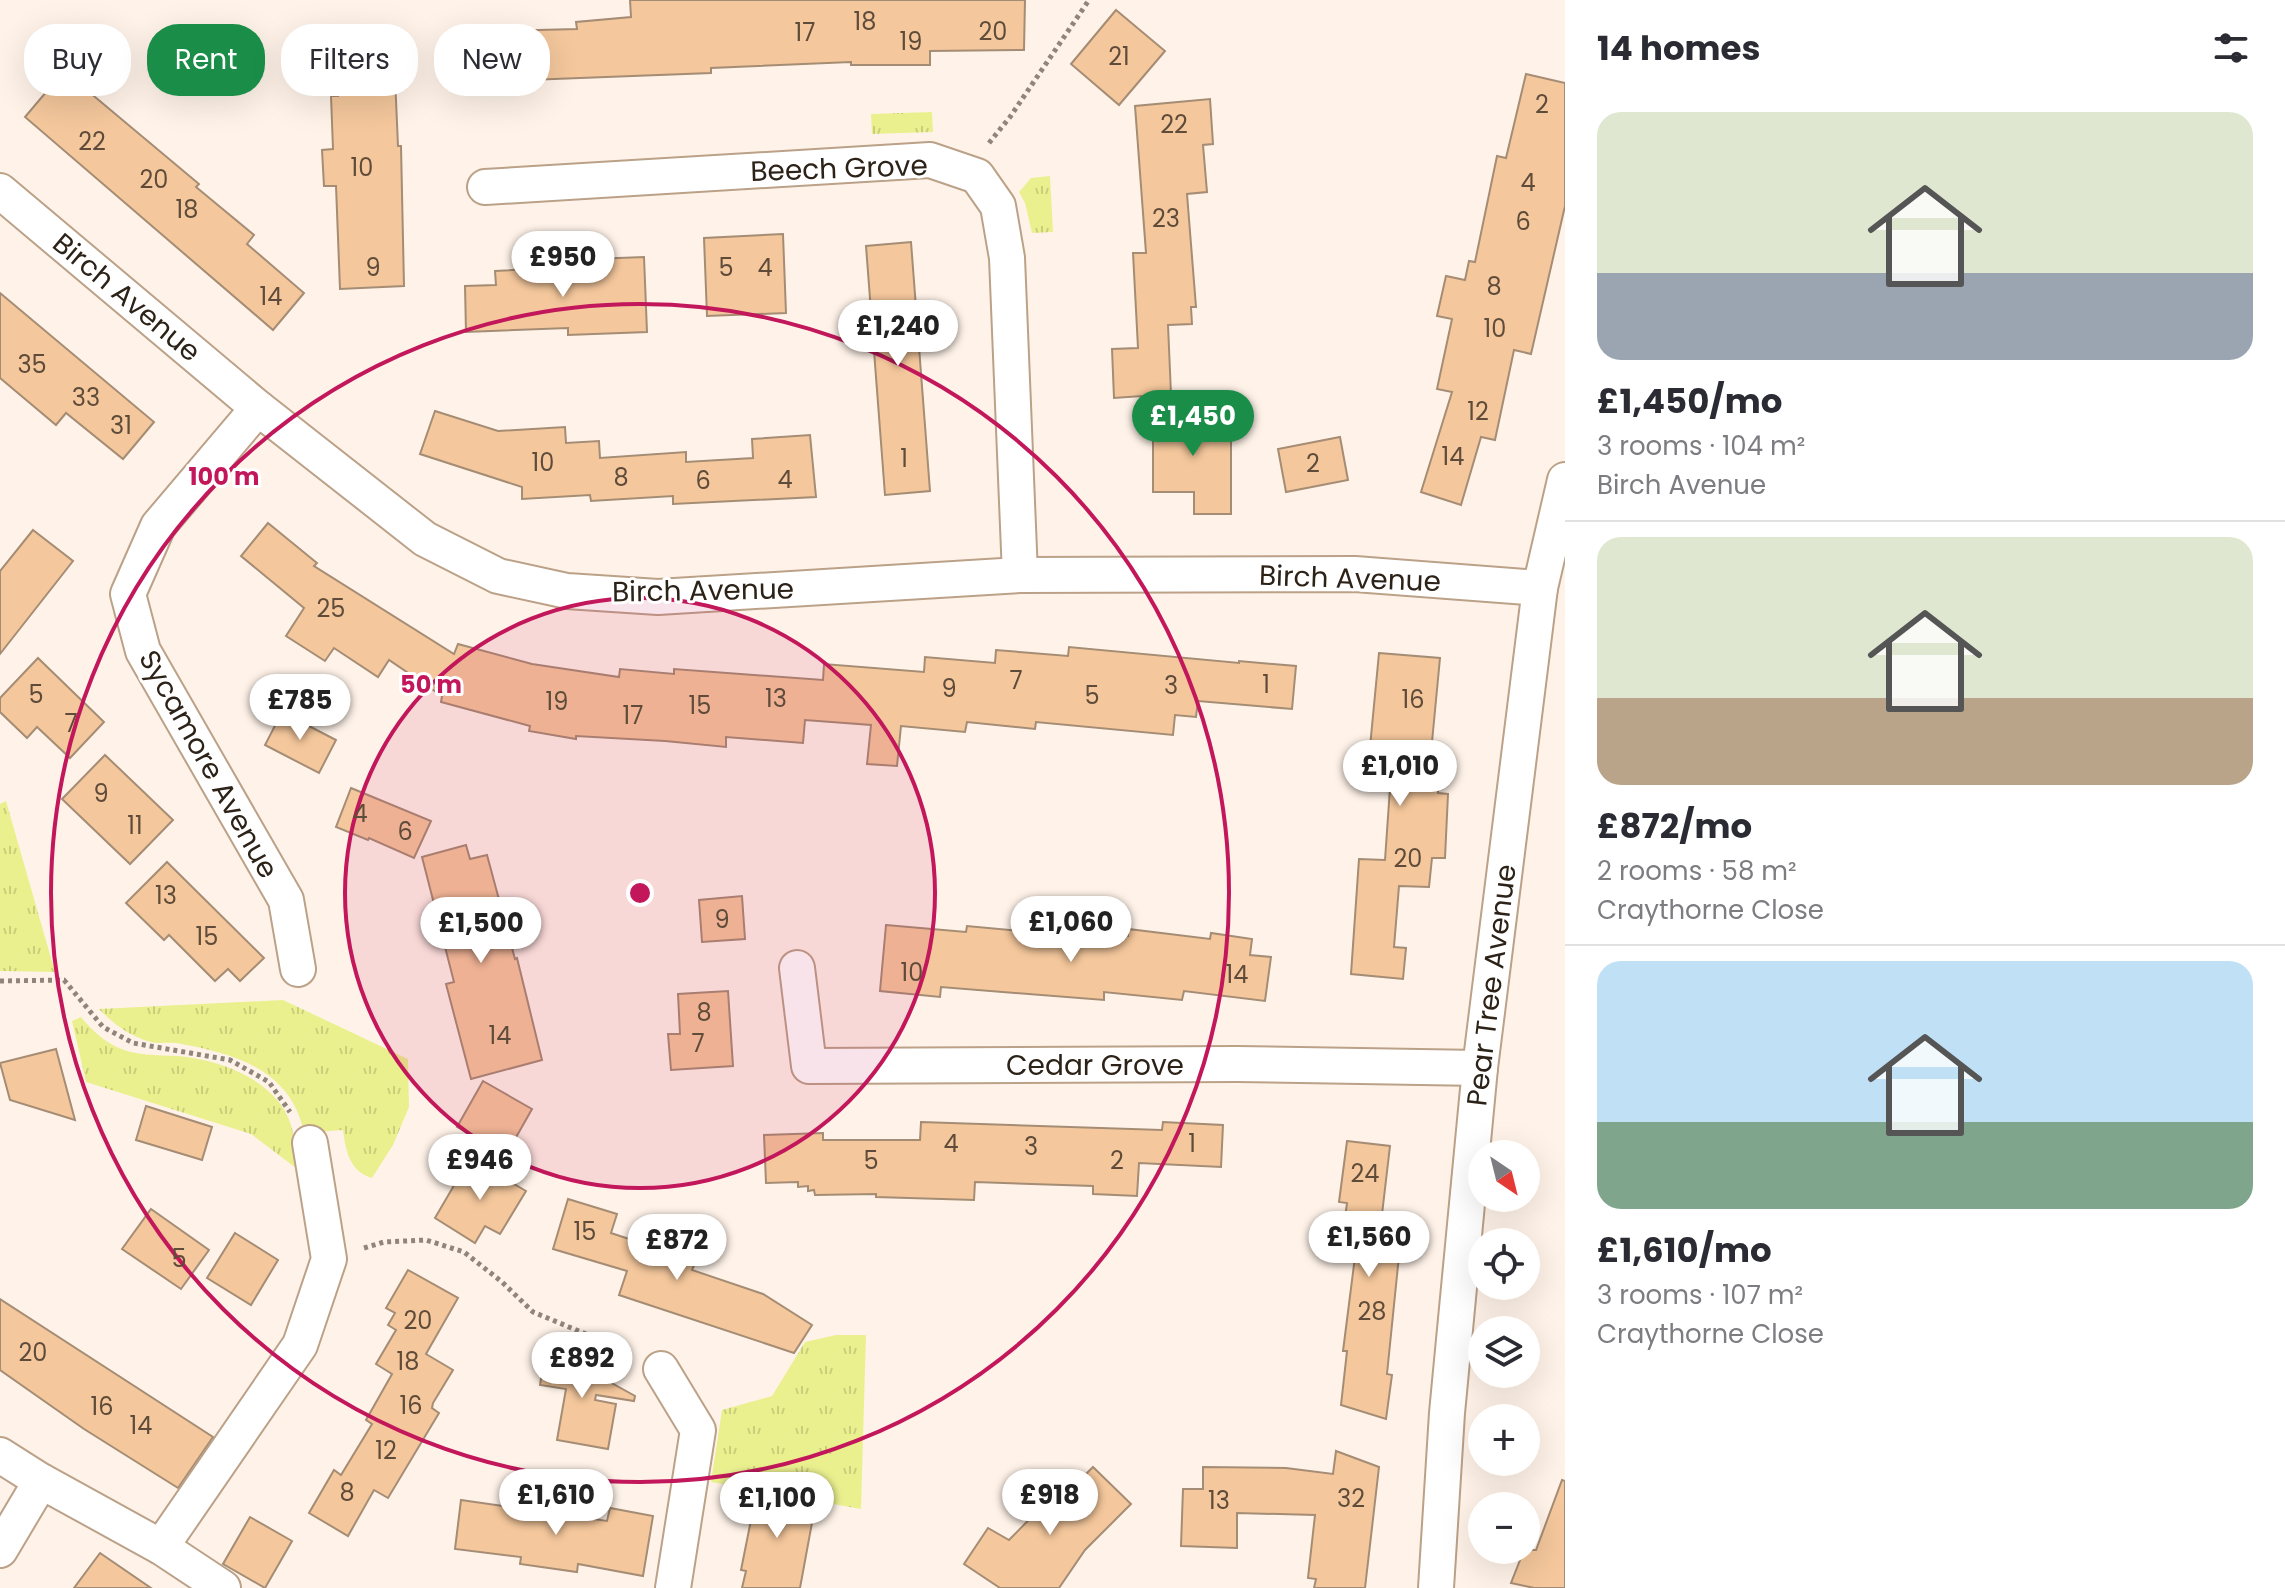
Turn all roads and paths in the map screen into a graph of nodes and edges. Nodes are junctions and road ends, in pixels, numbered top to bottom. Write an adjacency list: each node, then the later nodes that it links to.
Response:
1 (1089, 0): 2 (path)
2 (965, 172): 3 (street, Beech Grove); 7 (street, Beech Grove)
3 (485, 187)
4 (0, 191): 5 (street, Birch Avenue)
5 (258, 408): 7 (street, Birch Avenue); 10 (street, Sycamore Avenue)
6 (1565, 480): 8 (street, Pear Tree Avenue)
7 (1020, 575): 8 (street, Birch Avenue)
8 (1540, 588): 12 (street, Pear Tree Avenue)
9 (797, 968): 12 (street, Cedar Grove)
10 (298, 969)
11 (0, 981): 13 (path)
12 (1480, 1068): 22 (street, Pear Tree Avenue)
13 (310, 1143): 14 (street)
14 (329, 1259): 15 (path); 18 (street)
15 (661, 1369): 21 (street)
16 (0, 1455): 17 (street)
17 (41, 1481): 18 (street); 19 (street)
18 (161, 1547): 20 (street)
19 (0, 1550)
20 (223, 1588)
21 (673, 1588)
22 (1436, 1588)

